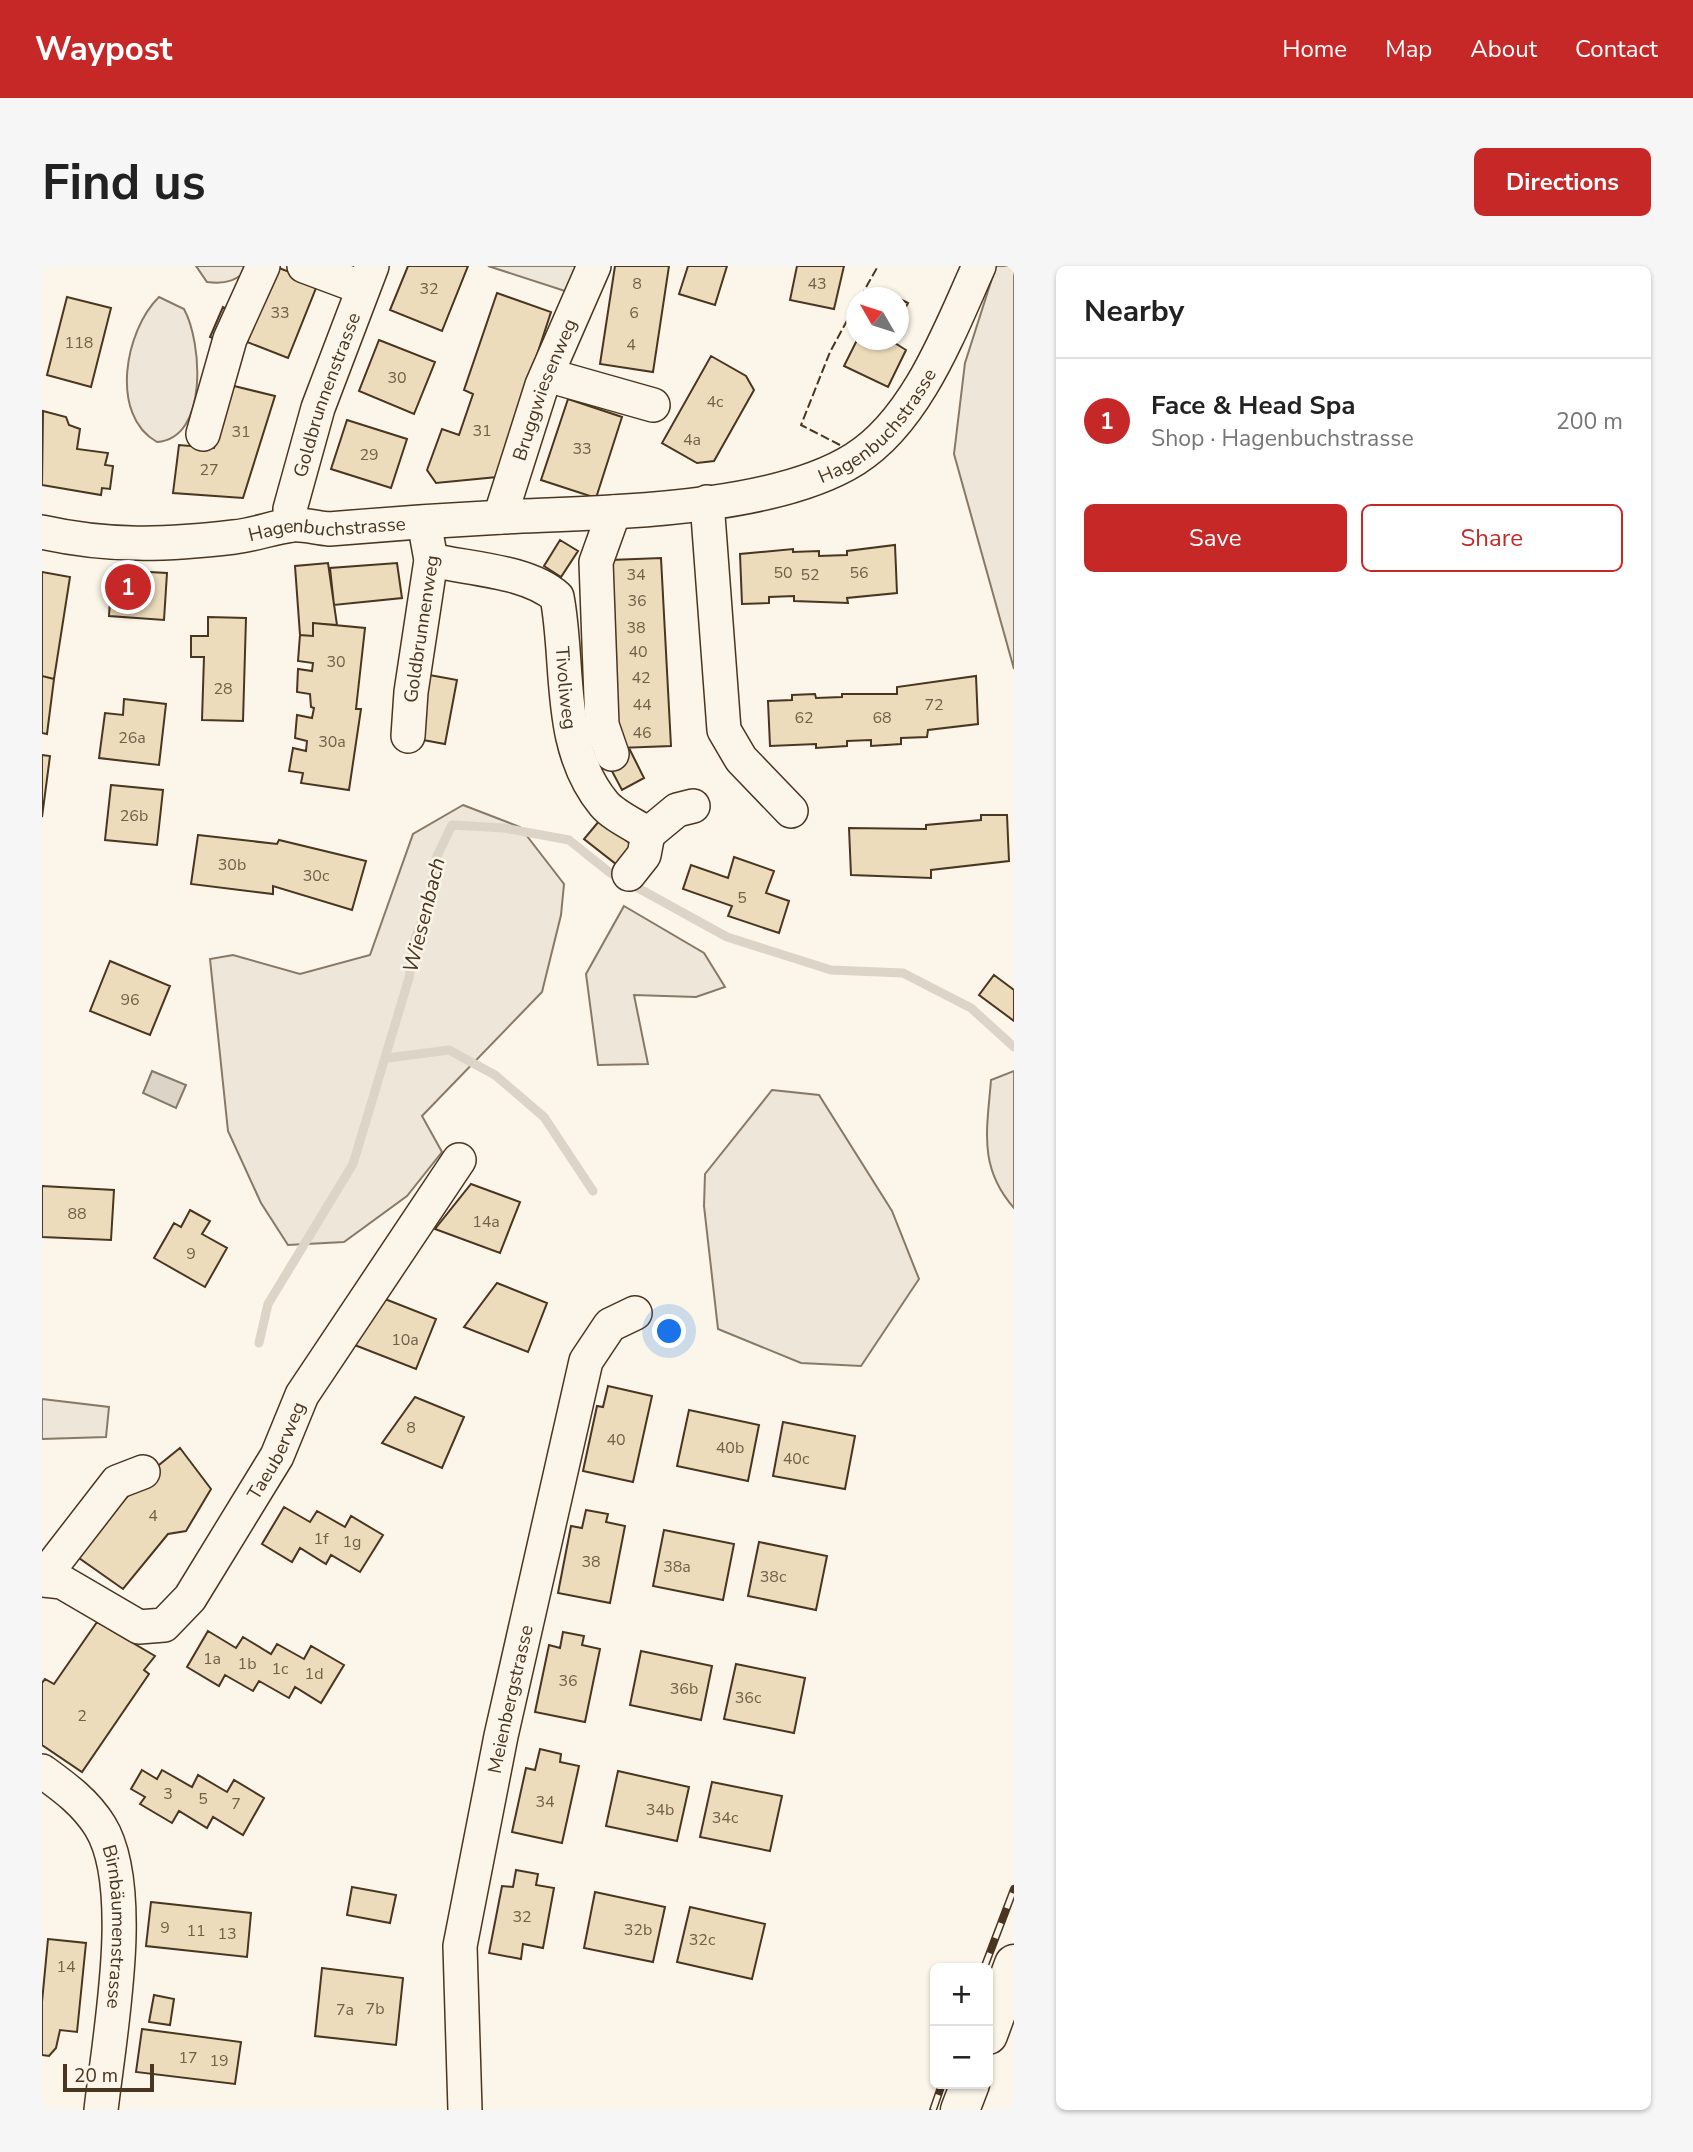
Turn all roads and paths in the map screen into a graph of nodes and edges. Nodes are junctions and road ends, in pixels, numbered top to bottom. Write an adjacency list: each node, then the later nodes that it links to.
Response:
1 (263, 266): 8 (street)
2 (304, 266): 5 (street)
3 (594, 266): 6 (street, Bruggwiesenweg)
4 (979, 266): 9 (street, Hagenbuchstrasse)
5 (368, 277): 13 (street, Goldbrunnenstrasse)
6 (547, 375): 7 (street); 11 (street, Bruggwiesenweg)
7 (653, 405)
8 (203, 435)
9 (707, 502): 10 (street, Hagenbuchstrasse); 19 (street)
10 (614, 512): 11 (street, Hagenbuchstrasse); 17 (street)
11 (500, 517): 12 (street, Hagenbuchstrasse)
12 (426, 521): 13 (street, Hagenbuchstrasse); 15 (street, Goldbrunnenweg)
13 (291, 525): 14 (street, Hagenbuchstrasse)
14 (42, 532)
15 (431, 560): 16 (street, Goldbrunnenweg); 20 (street, Tivoliweg)
16 (408, 736)
17 (612, 754)
18 (693, 806): 20 (street)
19 (791, 811)
20 (648, 834): 21 (street)
21 (629, 874)
22 (459, 1160): 25 (street, Taeuberweg)
23 (635, 1313): 31 (street, Meienbergstrasse)
24 (143, 1472): 25 (street)
25 (42, 1580)
26 (42, 1771): 30 (street, Birnbäumenstrasse)
27 (1014, 1964): 28 (main road)
28 (991, 2026)
29 (968, 2089): 32 (main road)
30 (101, 2110)
31 (465, 2110)
32 (960, 2110)

